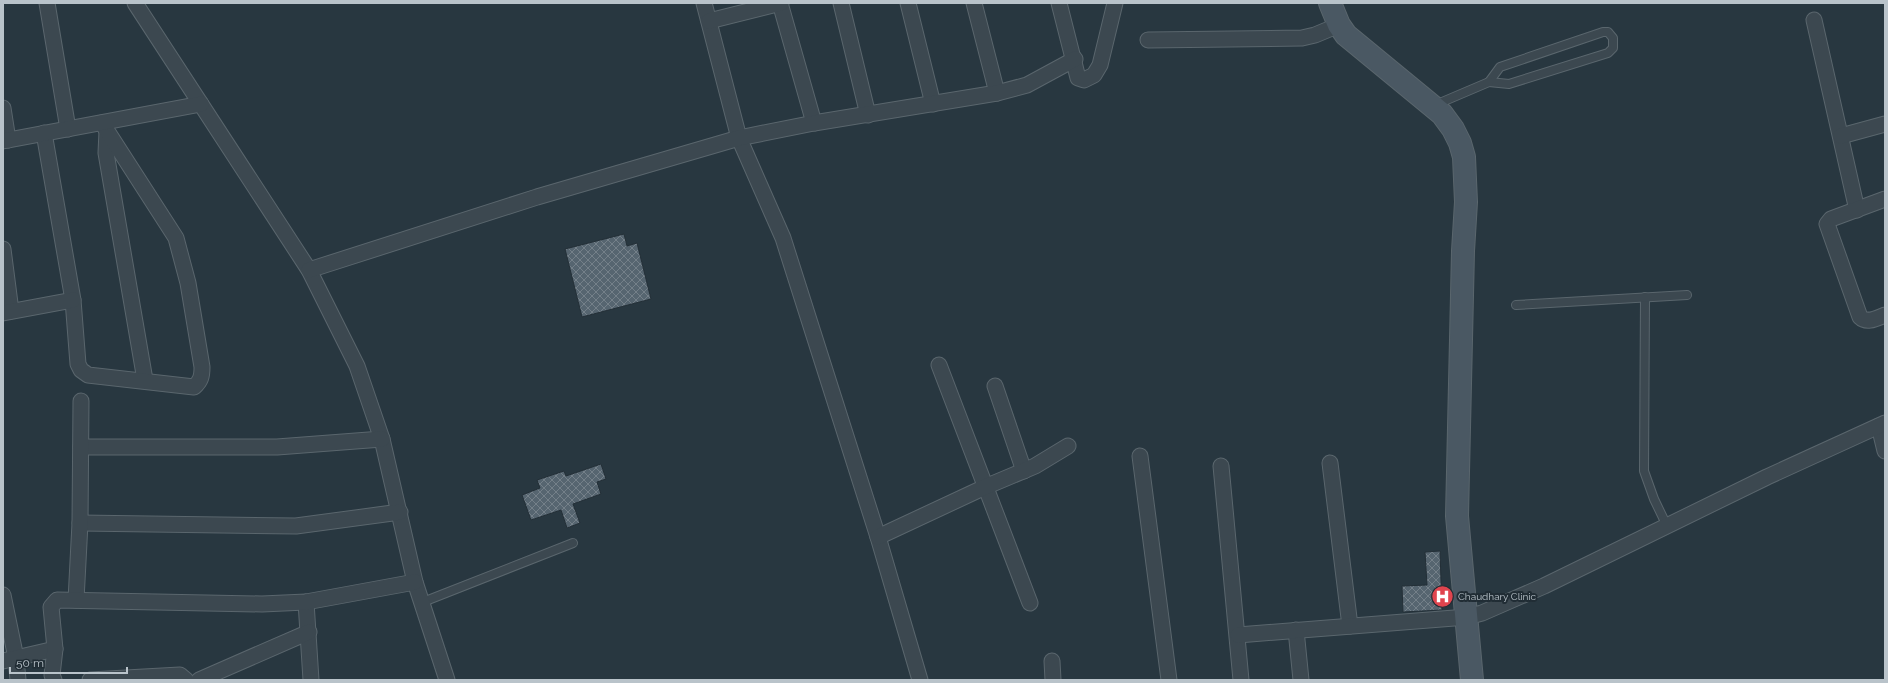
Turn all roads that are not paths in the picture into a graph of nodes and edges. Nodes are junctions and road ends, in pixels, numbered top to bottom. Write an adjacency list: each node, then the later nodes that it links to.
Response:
1 (47, 3): 26 (street)
2 (135, 3): 18 (street)
3 (704, 3): 12 (street)
4 (781, 3): 12 (street); 23 (street)
5 (841, 3): 22 (street)
6 (908, 3): 19 (street)
7 (974, 3): 17 (street)
8 (1059, 3): 15 (street)
9 (1115, 3): 15 (street)
10 (1330, 3): 13 (street)
11 (1814, 20): 28 (street)
12 (709, 22): 29 (street)
13 (1339, 25): 14 (street); 20 (street)
14 (1148, 40)
15 (1075, 59): 17 (street)
16 (1489, 82): 16 (lane); 20 (lane)
17 (997, 93): 19 (street)
18 (201, 104): 25 (street); 34 (street)
19 (933, 104): 22 (street)
20 (1432, 106): 66 (street)
21 (3, 108): 30 (street)
22 (868, 115): 23 (street)
23 (814, 123): 29 (street)
24 (1885, 124): 28 (street)
25 (105, 127): 26 (street); 42 (street); 42 (street)
26 (68, 129): 27 (street)
27 (44, 133): 30 (street); 37 (street)
28 (1841, 136): 32 (street)
29 (740, 138): 34 (street); 58 (street)
30 (6, 140)
31 (1885, 199): 32 (street)
32 (1857, 210): 40 (street)
33 (3, 249): 39 (street)
34 (309, 270): 46 (street)
35 (1687, 295): 36 (lane)
36 (1645, 297): 38 (lane); 57 (lane)
37 (73, 300): 39 (street); 42 (street)
38 (1516, 305)
39 (7, 312)
40 (1885, 314)
41 (939, 365): 54 (street)
42 (145, 380)
43 (995, 386): 53 (street)
44 (81, 401): 48 (street)
45 (1882, 425): 49 (street); 57 (street)
46 (382, 439): 48 (street); 55 (street)
47 (1068, 446): 53 (street)
48 (80, 447): 56 (street)
49 (1885, 452)
50 (1140, 456): 83 (street)
51 (1330, 463): 67 (street)
52 (1221, 466): 70 (street)
53 (1024, 471): 54 (street)
54 (985, 487): 58 (street); 65 (street)
55 (400, 512): 56 (street); 60 (street)
56 (80, 523): 62 (street)
57 (1667, 526): 66 (street)
58 (878, 537): 81 (street)
59 (573, 543): 64 (lane)
60 (415, 582): 63 (street); 64 (street)
61 (3, 595): 72 (street)
62 (76, 600): 63 (street); 71 (street)
63 (306, 602): 69 (street)
64 (423, 602): 80 (street)
65 (1030, 603)
66 (1467, 617): 67 (street); 86 (street)
67 (1350, 626): 68 (street)
68 (1296, 630): 70 (street); 85 (street)
69 (309, 632): 78 (street); 79 (street)
70 (1238, 635): 84 (street)
71 (55, 649): 72 (street); 75 (street)
72 (10, 660): 74 (street)
73 (1052, 661): 82 (street)
74 (18, 680)
75 (54, 680)
76 (90, 680): 77 (street)
77 (186, 680)
78 (199, 680)
79 (311, 680)
80 (447, 680)
81 (920, 680)
82 (1053, 680)
83 (1169, 680)
84 (1241, 680)
85 (1301, 680)
86 (1472, 680)

